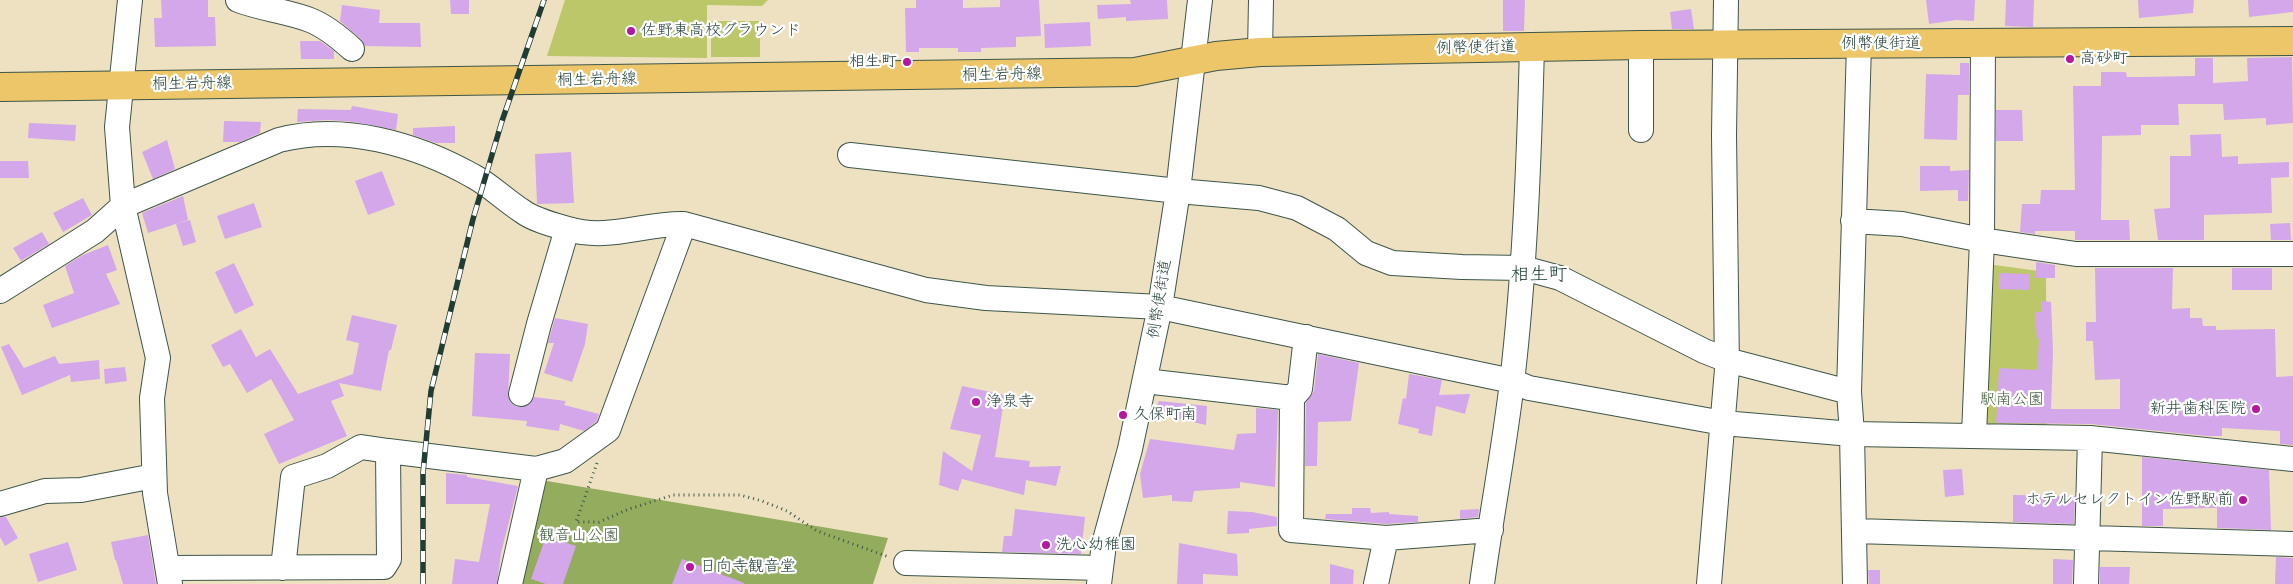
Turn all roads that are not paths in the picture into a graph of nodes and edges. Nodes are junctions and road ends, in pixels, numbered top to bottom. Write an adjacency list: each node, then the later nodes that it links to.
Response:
1 (130, 0): 15 (street)
2 (238, 0): 12 (street)
3 (1200, 0): 14 (street)
4 (1261, 0): 13 (street)
5 (1726, 0): 10 (street)
6 (2293, 41): 7 (main road, 例幣使街道)
7 (1983, 43): 8 (main road, 例幣使街道); 24 (street)
8 (1859, 44): 10 (main road, 例幣使街道); 21 (street)
9 (1641, 45): 10 (main road, 例幣使街道); 11 (main road, 例幣使街道); 17 (street)
10 (1725, 46): 30 (street)
11 (1532, 47): 13 (main road, 例幣使街道); 26 (street)
12 (352, 49)
13 (1260, 52): 14 (main road, 例幣使街道)
14 (1193, 61): 15 (main road, 桐生岩舟線); 19 (street, 例幣使街道)
15 (121, 85): 16 (main road, 桐生岩舟線); 20 (street)
16 (0, 87)
17 (1641, 130)
18 (850, 155): 19 (street)
19 (1178, 191): 26 (street); 28 (street, 例幣使街道)
20 (123, 206): 23 (street); 27 (street); 43 (street)
21 (1853, 221): 24 (street); 33 (street)
22 (684, 224): 23 (street); 28 (street); 42 (street)
23 (567, 229): 34 (street)
24 (1982, 240): 25 (street); 38 (street)
25 (2293, 254)
26 (1523, 268): 30 (street); 32 (street)
27 (0, 291)
28 (1160, 307): 29 (street); 31 (street, 例幣使街道)
29 (1306, 336): 32 (street); 35 (street)
30 (1727, 360): 33 (street); 36 (street)
31 (1146, 381): 35 (street); 54 (street, 例幣使街道)
32 (1512, 382): 36 (street); 45 (street)
33 (1849, 392): 37 (street)
34 (521, 394)
35 (1292, 398): 47 (street)
36 (1723, 424): 37 (street); 58 (street)
37 (1852, 434): 38 (street); 46 (street)
38 (1974, 435): 39 (street)
39 (2090, 438): 41 (street); 48 (street)
40 (388, 451): 42 (street); 51 (street); 53 (street)
41 (2293, 459)
42 (536, 469): 55 (street)
43 (154, 476): 44 (street); 52 (street)
44 (0, 504)
45 (1491, 530): 47 (street); 57 (street)
46 (1856, 531): 48 (street); 59 (street)
47 (1386, 538): 56 (street)
48 (2086, 539): 49 (street); 60 (street)
49 (2293, 544)
50 (906, 563): 54 (street)
51 (283, 568): 52 (street); 53 (street)
52 (169, 576)
53 (384, 576)
54 (1100, 576)
55 (510, 584)
56 (1376, 584)
57 (1482, 584)
58 (1710, 584)
59 (1856, 584)
60 (2086, 584)

